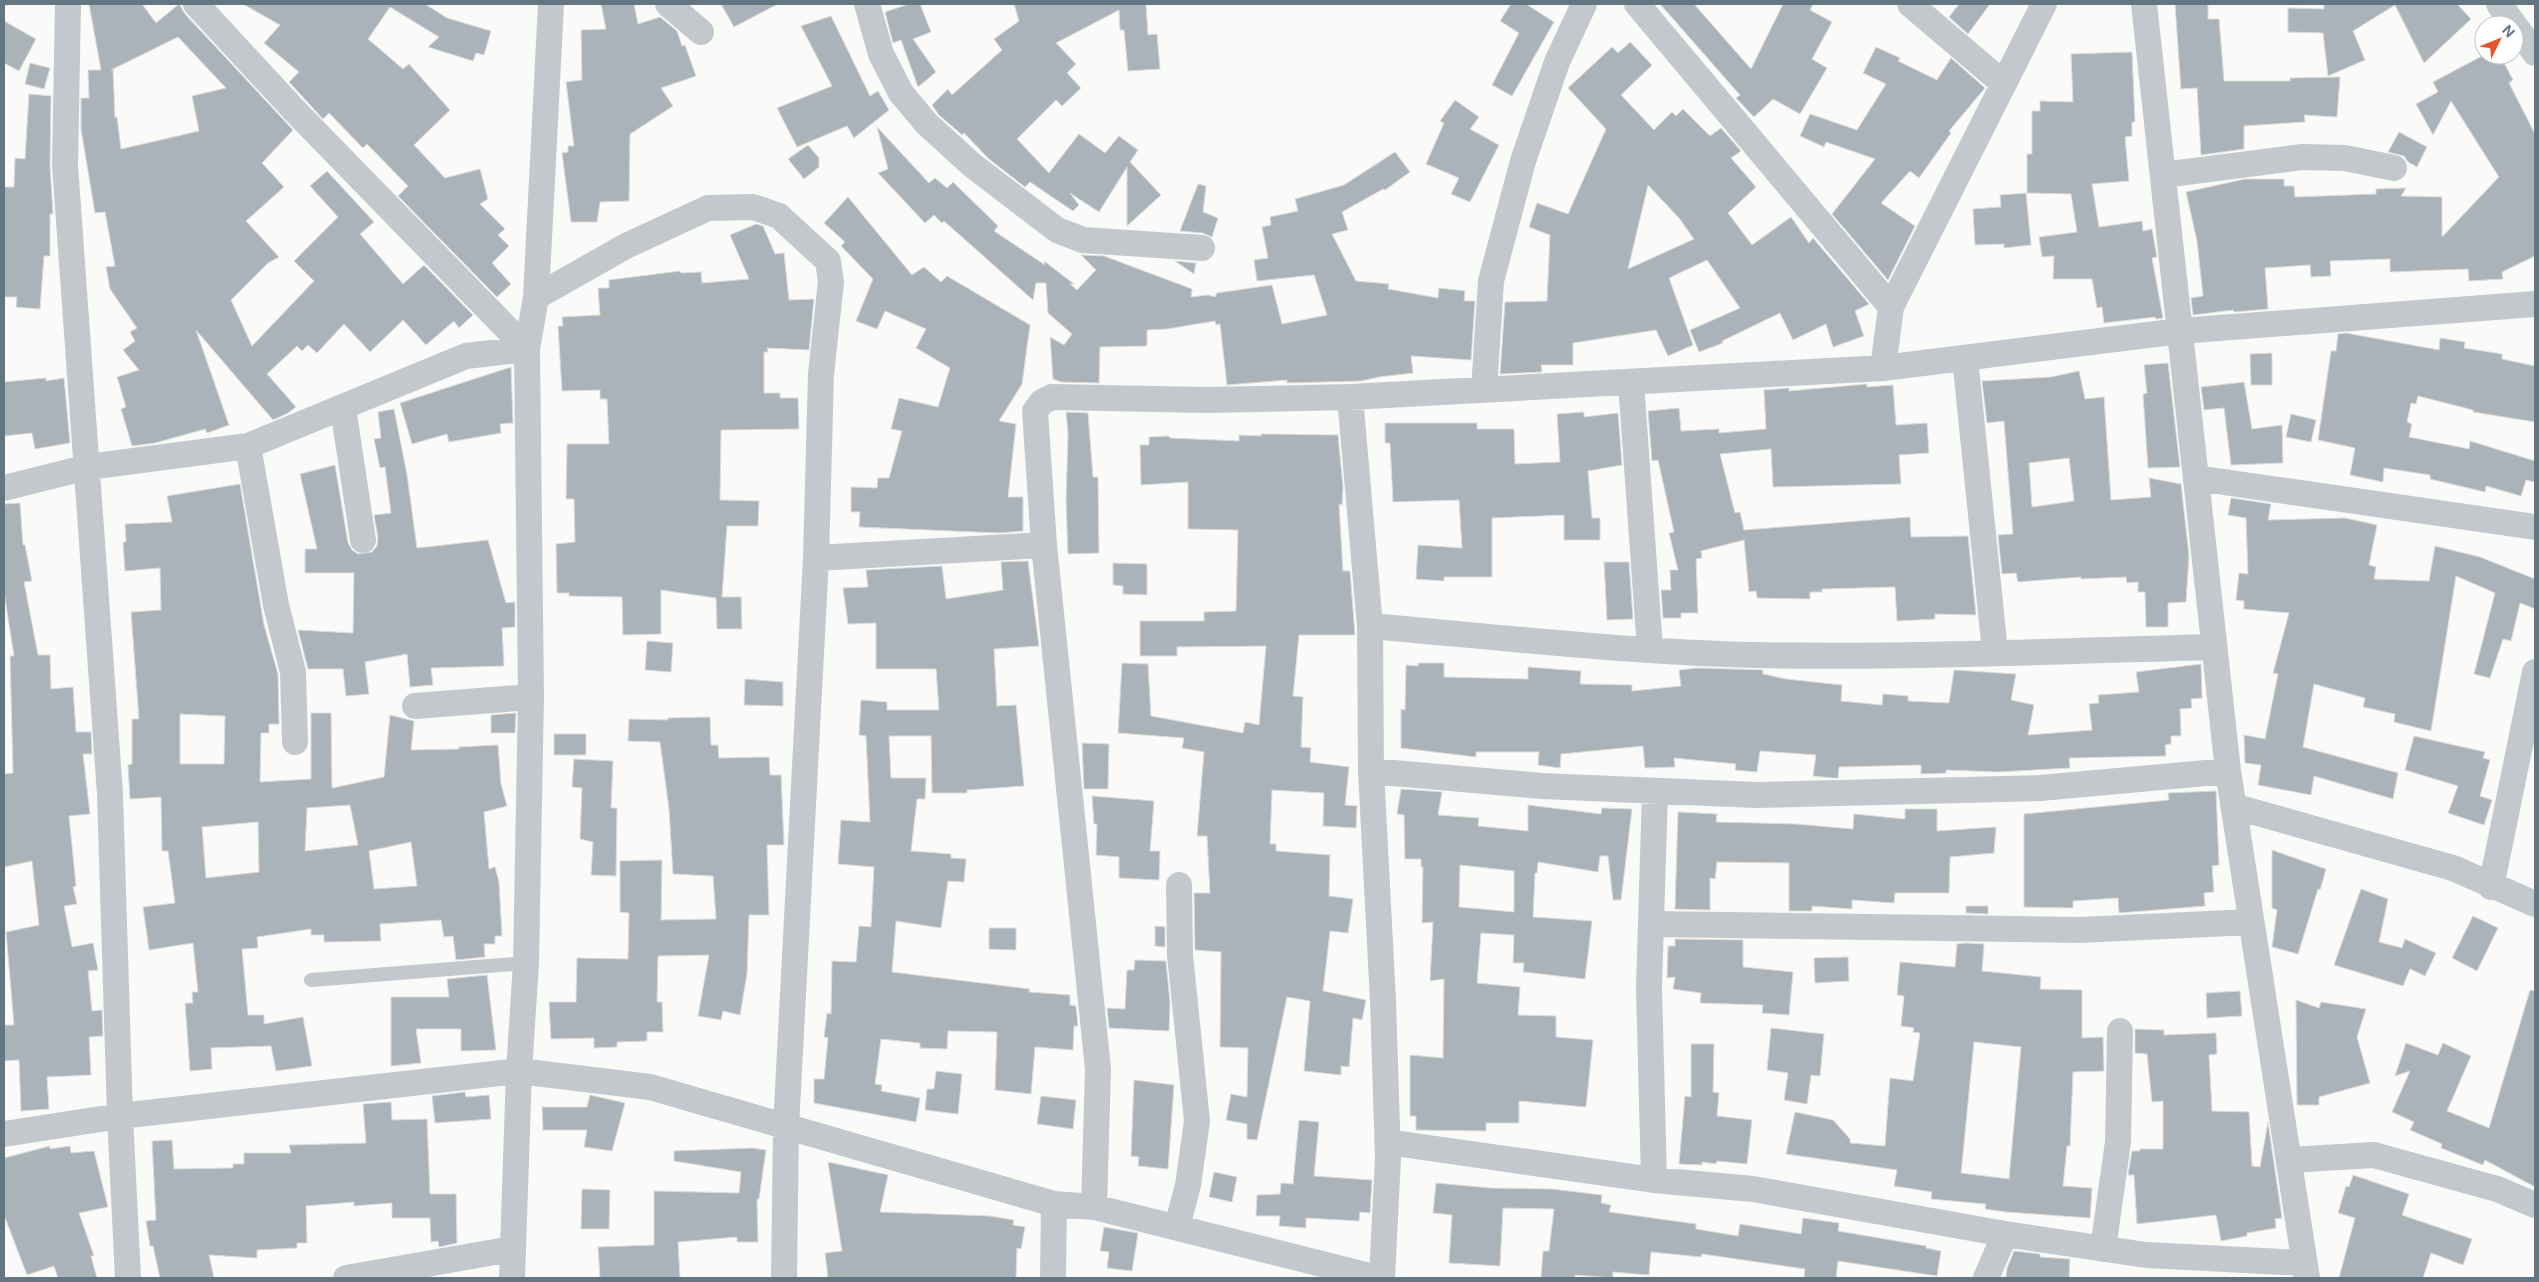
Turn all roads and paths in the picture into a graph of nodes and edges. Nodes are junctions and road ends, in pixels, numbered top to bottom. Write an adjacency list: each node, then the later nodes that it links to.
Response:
1 (68, 4): 30 (street)
2 (196, 4): 22 (street)
3 (551, 4): 18 (street)
4 (668, 4): 12 (street)
5 (867, 4): 17 (street)
6 (1584, 4): 26 (street)
7 (1638, 4): 20 (street)
8 (1910, 4): 14 (street)
9 (2044, 4): 14 (street)
10 (2144, 4): 16 (street)
11 (2499, 4): 13 (street)
12 (701, 32)
13 (2535, 53)
14 (2004, 84): 20 (street)
15 (2394, 168): 16 (street)
16 (2163, 175): 21 (street)
17 (1202, 248)
18 (536, 297): 22 (street); 36 (street)
19 (2535, 304): 21 (street)
20 (1891, 307): 24 (street)
21 (2180, 331): 23 (street); 31 (street)
22 (527, 349): 28 (street); 42 (street)
23 (1965, 358): 24 (street); 40 (street)
24 (1883, 368): 25 (street)
25 (1631, 382): 26 (street); 39 (street)
26 (1484, 390): 27 (street)
27 (1350, 397): 35 (street); 37 (street)
28 (343, 408): 29 (street); 34 (street)
29 (248, 446): 30 (street); 44 (street)
30 (88, 467): 32 (street); 58 (street)
31 (2196, 478): 33 (street); 38 (street)
32 (4, 488)
33 (2535, 527)
34 (363, 540)
35 (1044, 545): 36 (street); 66 (street)
36 (816, 558): 59 (street)
37 (1370, 626): 39 (street); 45 (street)
38 (2214, 647): 40 (street); 46 (street)
39 (1650, 650): 40 (street)
40 (1995, 652)
41 (2535, 672): 50 (street)
42 (530, 697): 43 (street); 54 (street)
43 (415, 706)
44 (295, 742)
45 (1370, 772): 47 (street); 61 (street)
46 (2228, 772): 47 (street); 48 (street)
47 (1655, 791): 53 (street)
48 (2233, 806): 50 (street); 52 (street)
49 (1179, 885): 67 (street)
50 (2492, 887): 51 (street)
51 (2535, 904)
52 (2251, 922): 53 (street); 62 (street)
53 (1651, 924): 63 (street)
54 (526, 963): 55 (lane); 57 (street)
55 (311, 980)
56 (2120, 1031): 70 (street)
57 (519, 1071): 58 (street); 59 (street); 69 (street)
58 (120, 1116): 60 (street); 73 (street)
59 (786, 1127): 64 (street); 76 (street)
60 (4, 1134)
61 (1387, 1142): 63 (street); 79 (street)
62 (2289, 1160): 65 (street); 71 (street)
63 (1654, 1180): 68 (street)
64 (1054, 1204): 66 (street); 77 (street)
65 (2535, 1205)
66 (1094, 1207): 67 (street)
67 (1177, 1227): 72 (street)
68 (2005, 1234): 70 (street); 80 (street)
69 (512, 1249): 74 (street); 75 (street)
70 (2103, 1249): 71 (street)
71 (2305, 1271)
72 (1332, 1272): 78 (street)
73 (128, 1278)
74 (346, 1278)
75 (512, 1278)
76 (784, 1278)
77 (1053, 1278)
78 (1378, 1278)
79 (1382, 1278)
80 (1986, 1278)

